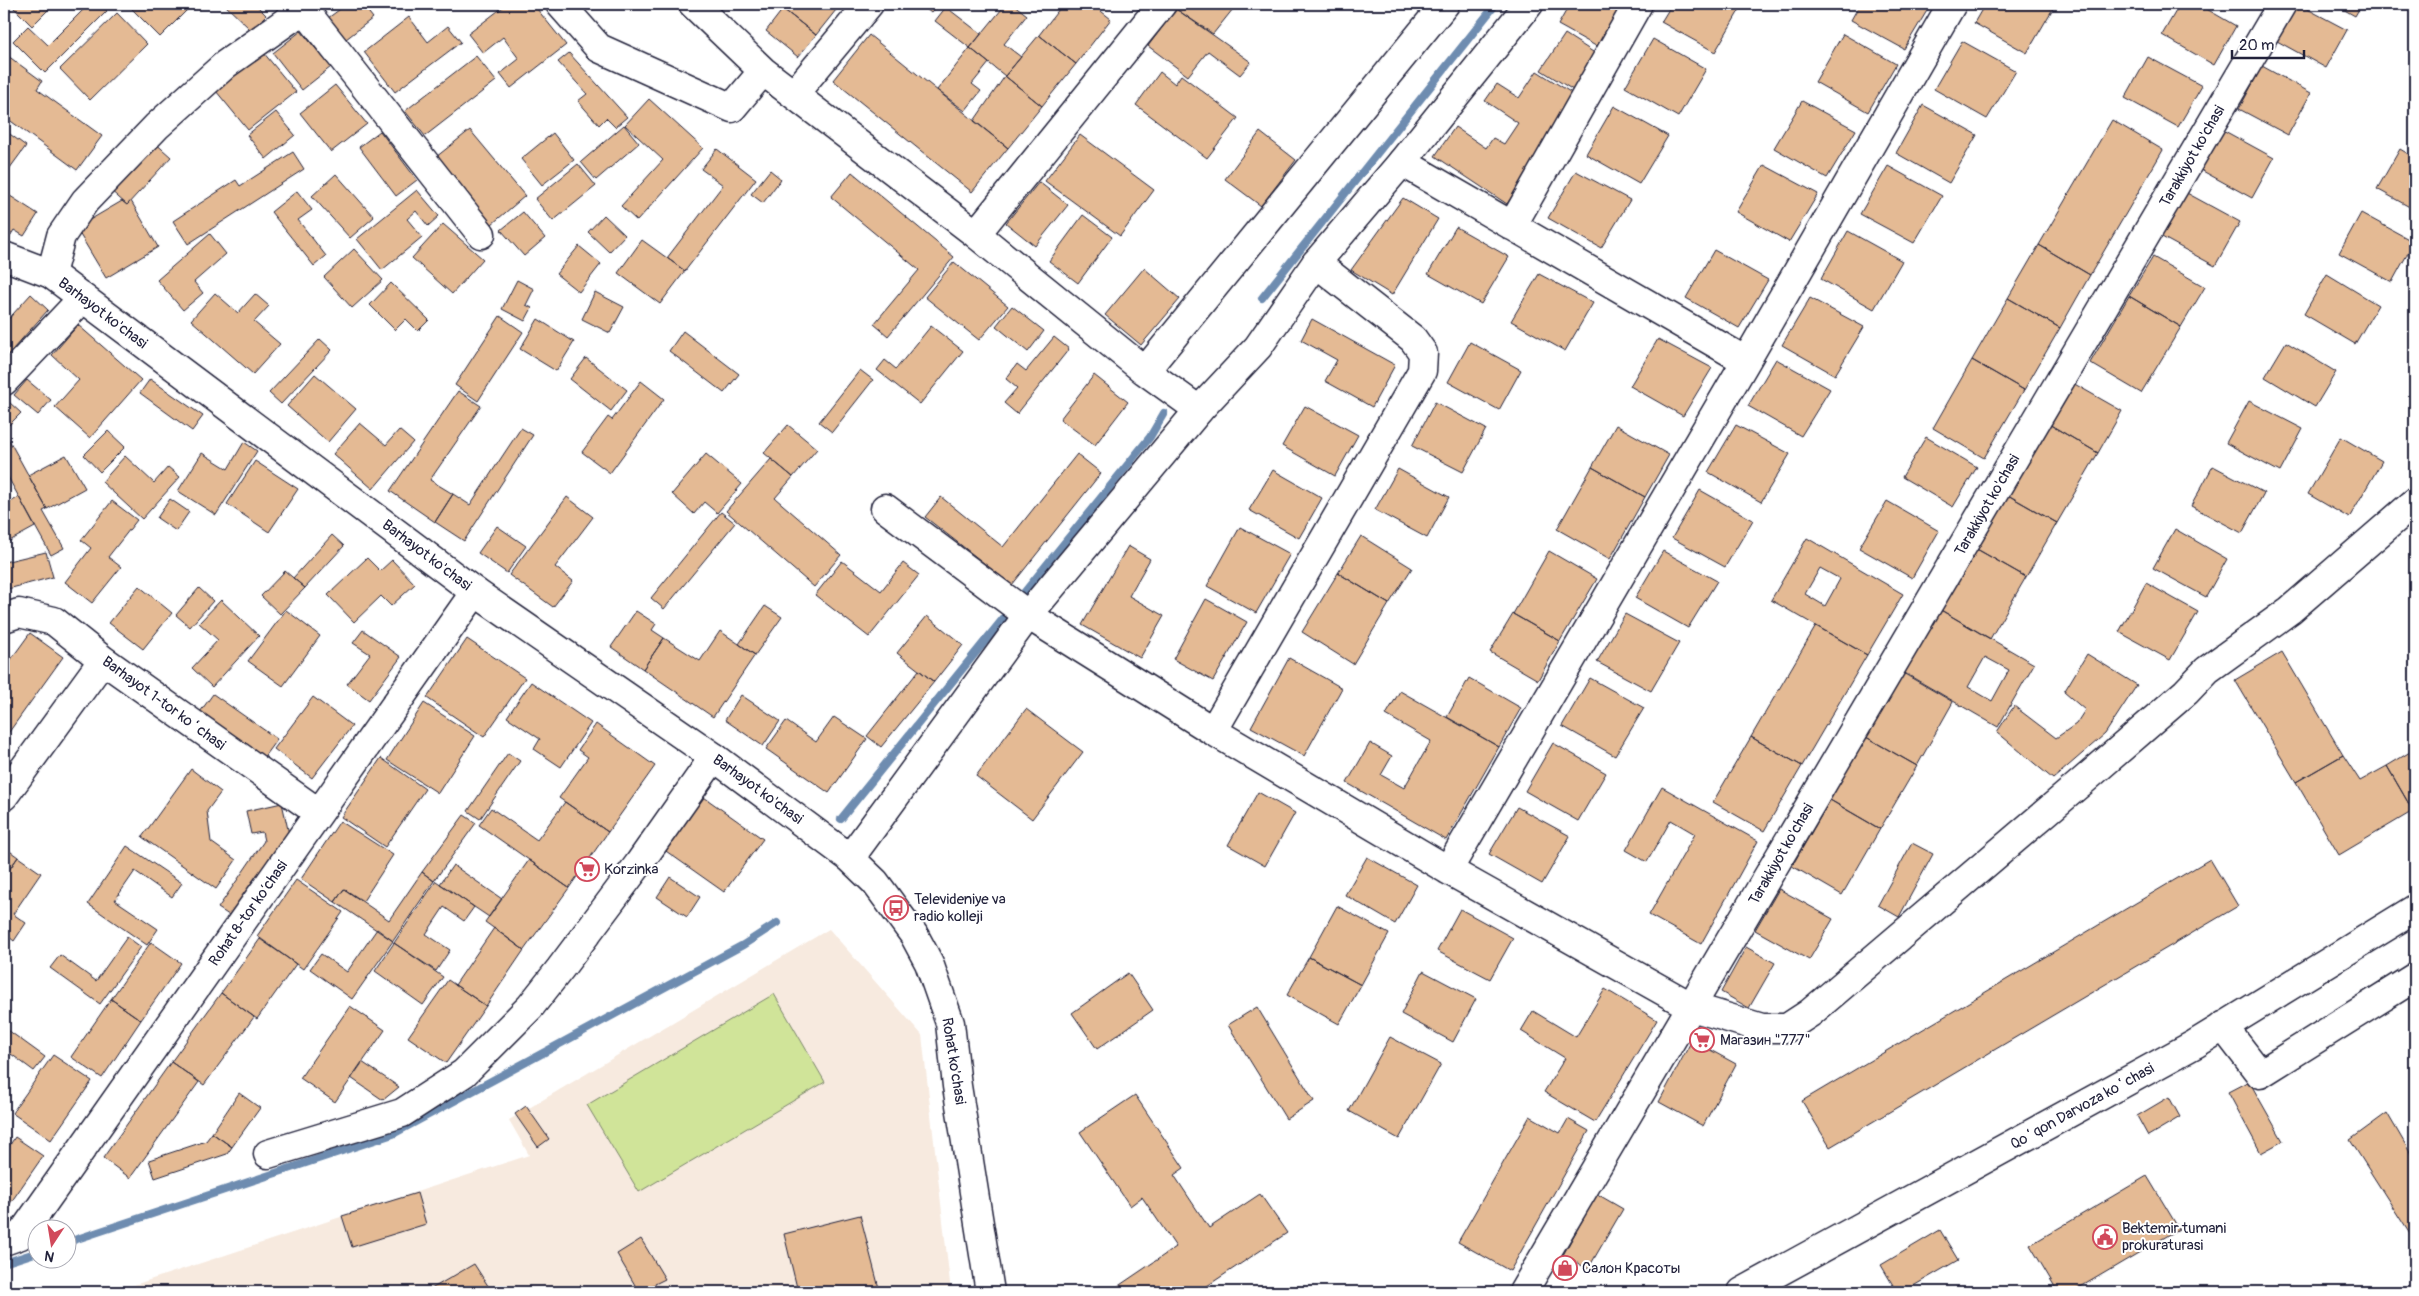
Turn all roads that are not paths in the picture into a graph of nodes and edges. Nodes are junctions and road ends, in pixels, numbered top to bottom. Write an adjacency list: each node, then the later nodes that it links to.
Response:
1 (560, 4): 11 (street)
2 (694, 4): 11 (street)
3 (869, 4): 12 (street)
4 (1162, 4): 16 (street)
5 (1529, 4): 13 (street)
6 (1638, 4): 14 (street)
7 (1952, 4): 21 (street)
8 (2282, 4): 39 (street, Tarakkiyot ko'chasi)
9 (307, 6): 15 (street); 19 (street)
10 (1432, 8): 22 (street)
11 (764, 71): 12 (street)
12 (794, 94): 16 (street)
13 (1402, 162): 14 (street); 18 (street)
14 (1512, 226): 21 (street)
15 (481, 234)
16 (976, 234): 22 (street)
17 (4, 256): 19 (street, Barhayot ko'chasi)
18 (1316, 263): 24 (street); 31 (street)
19 (51, 274): 20 (street, Barhayot ko'chasi)
20 (83, 298): 23 (street); 27 (street, Barhayot ko'chasi)
21 (1746, 361): 36 (street)
22 (1145, 371): 24 (street)
23 (4, 381)
24 (1199, 410): 28 (street)
25 (2415, 502): 39 (street)
26 (884, 508): 28 (street)
27 (475, 592): 32 (street, Barhayot ko'chasi); 34 (street, Rohat 8-tor ko‘chasi)
28 (1028, 615): 31 (street); 35 (street)
29 (4, 618): 30 (street, Barhayot 1-tor koʻchasi)
30 (103, 660): 33 (street); 34 (street, Barhayot 1-tor koʻchasi)
31 (1213, 730): 36 (street)
32 (714, 757): 35 (street, Barhayot ko'chasi); 41 (street)
33 (4, 796)
34 (319, 813): 42 (street, Rohat 8-tor ko‘chasi)
35 (850, 858): 43 (street, Rohat ko'chasi)
36 (1448, 870): 39 (street)
37 (2415, 909): 40 (street, Qoʻqon Darvoza koʻchasi)
38 (2415, 977): 40 (street)
39 (1692, 1007): 44 (street, Tarakkiyot ko'chasi)
40 (2223, 1026): 45 (street, Qoʻqon Darvoza koʻchasi)
41 (268, 1154)
42 (12, 1238)
43 (990, 1292)
44 (1523, 1292)
45 (1742, 1292)

